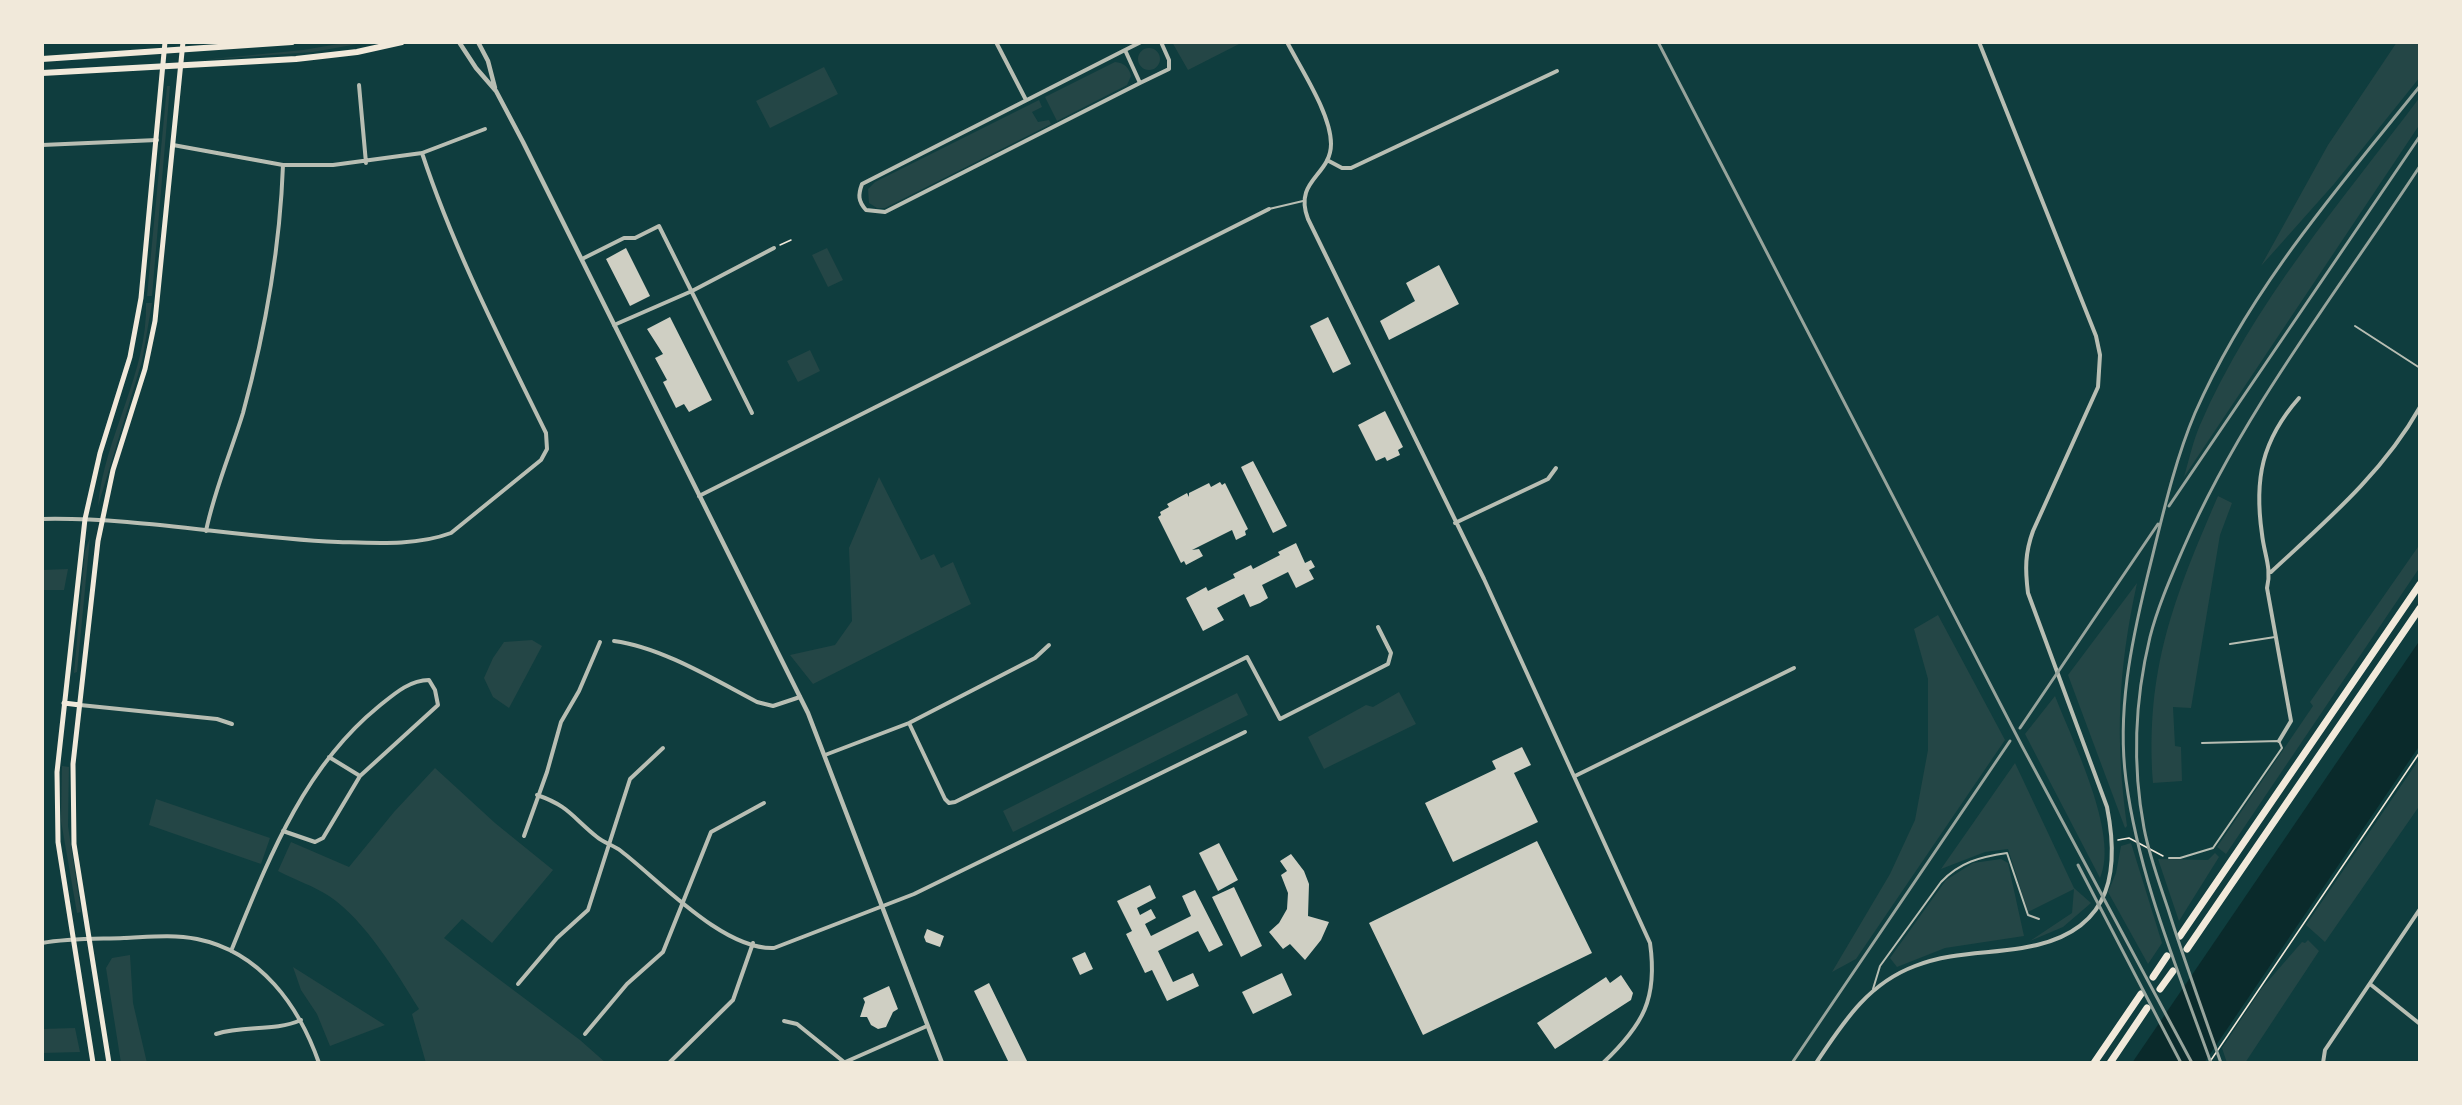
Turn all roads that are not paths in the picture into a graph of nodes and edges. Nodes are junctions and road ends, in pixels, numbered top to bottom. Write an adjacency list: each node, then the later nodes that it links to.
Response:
1 (165, 42): 12 (main road)
2 (292, 42): 11 (main road)
3 (402, 42): 16 (main road)
4 (459, 42): 21 (street)
5 (478, 42): 21 (street)
6 (996, 42): 22 (street)
7 (1141, 42): 13 (street)
8 (1161, 42): 19 (street)
9 (1287, 42): 28 (street)
10 (1978, 42): 94 (street)
11 (182, 46): 12 (main road); 16 (main road)
12 (164, 50): 14 (main road); 15 (main road)
13 (1125, 50): 19 (street); 22 (street)
14 (42, 59)
15 (163, 66): 16 (main road); 18 (main road); 24 (main road)
16 (180, 66): 25 (main road)
17 (1557, 71): 28 (street)
18 (42, 73)
19 (1140, 83): 22 (street)
20 (359, 85): 29 (street)
21 (496, 91): 34 (street)
22 (1026, 100)
23 (484, 129): 27 (street)
24 (157, 140): 26 (street); 45 (main road)
25 (173, 145): 30 (street); 46 (main road)
26 (42, 146)
27 (422, 153): 29 (street); 48 (street)
28 (1327, 160): 31 (street)
29 (366, 163): 30 (street)
30 (283, 165): 48 (street)
31 (1303, 201): 32 (lane); 47 (street)
32 (1269, 209): 43 (street)
33 (774, 248): 35 (street)
34 (582, 259): 35 (street); 36 (street)
35 (692, 291): 36 (street); 41 (street)
36 (614, 325): 43 (street)
37 (2355, 326): 38 (lane)
38 (2420, 368)
39 (2299, 398): 49 (street)
40 (2420, 407): 49 (street)
41 (752, 414)
42 (1556, 468): 47 (street)
43 (699, 496): 59 (street)
44 (42, 519): 45 (street)
45 (85, 519): 46 (street); 60 (main road)
46 (101, 521): 48 (street); 61 (main road)
47 (1455, 523): 71 (street)
48 (206, 531)
49 (2271, 572): 53 (street)
50 (2420, 584): 82 (highway)
51 (2420, 608): 87 (highway)
52 (1378, 627): 62 (street)
53 (2275, 637): 56 (lane); 65 (street)
54 (614, 641): 59 (street)
55 (600, 642): 72 (street)
56 (2230, 644)
57 (1049, 645): 62 (street)
58 (1794, 668): 71 (street)
59 (800, 697): 68 (street)
60 (64, 703): 61 (main road); 83 (main road)
61 (80, 705): 63 (street); 84 (main road)
62 (909, 723): 68 (street)
63 (231, 724)
64 (1245, 732): 79 (street)
65 (2279, 741): 66 (lane); 77 (lane)
66 (2202, 743)
67 (663, 748): 76 (street)
68 (825, 755): 79 (street)
69 (328, 757): 70 (street); 70 (street); 74 (street)
70 (360, 776): 74 (street)
71 (1575, 776): 110 (street)
72 (537, 795): 75 (street); 76 (street)
73 (764, 802): 78 (street)
74 (283, 831): 88 (street)
75 (524, 836)
76 (610, 844): 78 (street); 92 (street)
77 (2169, 858)
78 (684, 904): 86 (street); 103 (street)
79 (882, 908): 86 (street); 101 (street)
80 (2420, 909): 93 (street)
81 (2039, 919): 94 (lane)
82 (2180, 936)
83 (73, 939): 84 (street); 85 (street); 104 (main road)
84 (89, 939): 88 (street); 105 (main road)
85 (42, 943)
86 (753, 943): 107 (street)
87 (2187, 949)
88 (231, 951): 98 (street)
89 (2167, 956): 91 (highway)
90 (2173, 970): 95 (highway)
91 (2153, 977)
92 (518, 984)
93 (2370, 984): 100 (street); 114 (street)
94 (1873, 989): 111 (street)
95 (2160, 989)
96 (2141, 994): 112 (highway)
97 (2147, 1008): 113 (highway)
98 (301, 1020): 102 (street); 106 (street)
99 (784, 1021): 108 (street)
100 (2420, 1024)
101 (927, 1026): 108 (street); 109 (street)
102 (216, 1034)
103 (585, 1034)
104 (93, 1063)
105 (109, 1063)
106 (320, 1063)
107 (669, 1063)
108 (844, 1063)
109 (942, 1063)
110 (1604, 1063)
111 (1816, 1063)
112 (2094, 1063)
113 (2110, 1063)
114 (2323, 1063)

